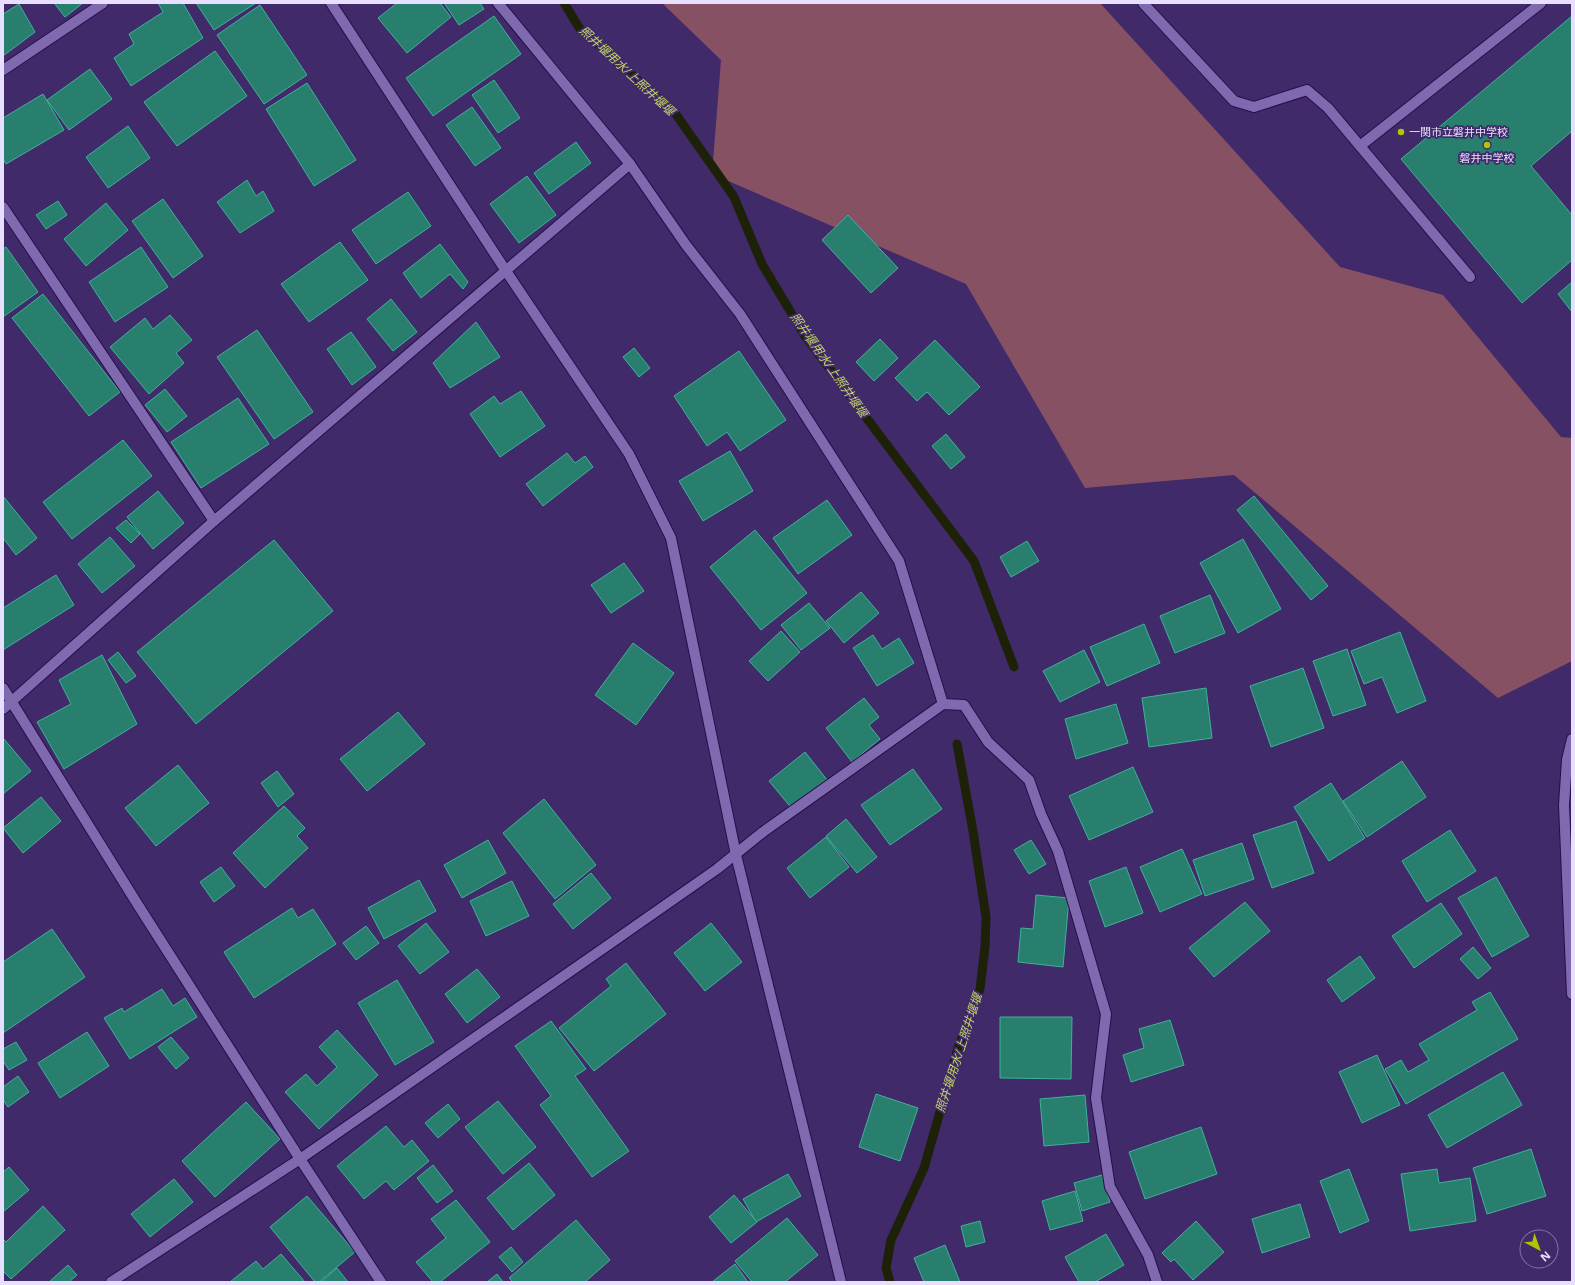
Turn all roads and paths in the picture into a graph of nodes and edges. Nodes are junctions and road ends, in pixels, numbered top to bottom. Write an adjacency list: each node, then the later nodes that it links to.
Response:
1 (103, 3): 6 (street)
2 (331, 3): 10 (street)
3 (498, 3): 8 (street)
4 (1143, 3): 7 (street)
5 (1541, 3): 7 (street)
6 (3, 70)
7 (1360, 146): 11 (street)
8 (630, 164): 10 (street); 15 (street)
9 (3, 207): 12 (street)
10 (506, 271): 12 (street); 18 (street)
11 (1470, 277)
12 (214, 521): 14 (street)
13 (3, 688): 14 (street)
14 (12, 701): 16 (street); 20 (street)
15 (943, 704): 18 (street); 24 (street)
16 (3, 709)
17 (1572, 739): 19 (street)
18 (736, 855): 20 (street); 23 (street)
19 (1572, 994)
20 (300, 1159): 21 (street); 22 (street)
21 (111, 1282)
22 (380, 1282)
23 (841, 1282)
24 (1157, 1282)

